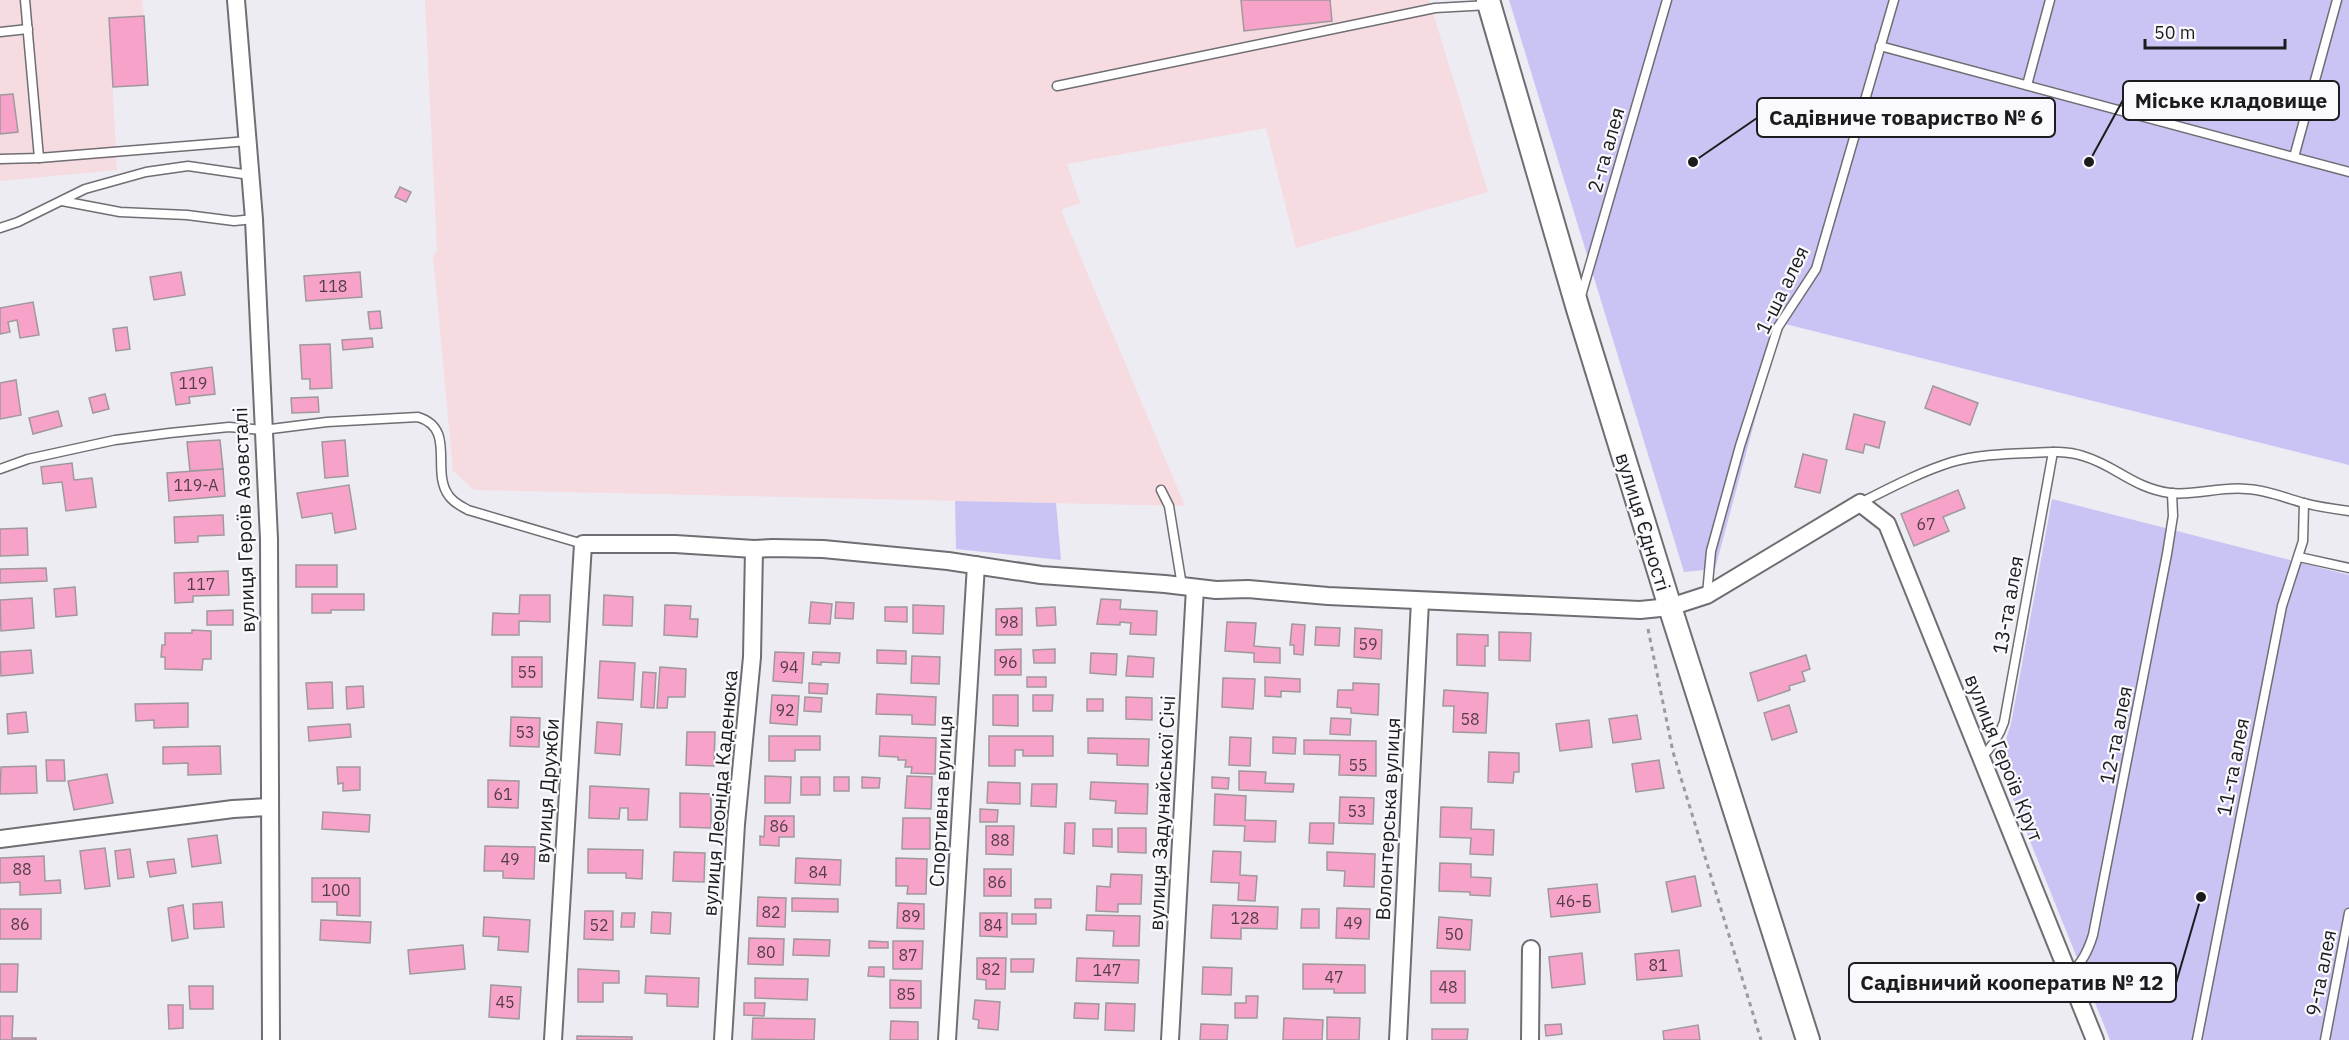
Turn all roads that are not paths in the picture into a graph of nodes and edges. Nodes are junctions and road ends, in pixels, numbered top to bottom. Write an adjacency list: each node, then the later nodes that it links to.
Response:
1 (25, 0): 8 (lane)
2 (236, 0): 13 (street, вулиця Героїв Азовсталі)
3 (1667, 0): 22 (lane, 2-га алея)
4 (1894, 0): 10 (lane, 1-ша алея)
5 (2050, 0): 11 (lane)
6 (2337, 0): 14 (lane)
7 (1489, 3): 12 (lane); 22 (main road, вулиця Єдності)
8 (28, 29): 9 (lane); 15 (lane)
9 (0, 32)
10 (1880, 46): 11 (lane); 37 (lane, 1-ша алея)
11 (2027, 85): 14 (lane)
12 (1057, 86)
13 (248, 141): 15 (lane); 18 (street, вулиця Героїв Азовсталі)
14 (2294, 157): 17 (lane)
15 (39, 158): 16 (lane)
16 (0, 159)
17 (2349, 172)
18 (250, 174): 19 (lane); 20 (street, вулиця Героїв Азовсталі)
19 (62, 201): 20 (lane); 21 (lane)
20 (254, 219): 23 (street, вулиця Героїв Азовсталі)
21 (0, 228)
22 (1578, 309): 39 (main road, вулиця Єдності)
23 (262, 430): 25 (lane); 31 (lane); 41 (street, вулиця Героїв Азовсталі)
24 (2053, 452): 27 (lane); 28 (lane); 40 (lane, 13-та алея)
25 (0, 469)
26 (1161, 490): 36 (lane)
27 (2172, 494): 29 (lane); 45 (lane, 12-та алея)
28 (1860, 502): 37 (street); 40 (street, вулиця Героїв Крут)
29 (2304, 503): 30 (lane); 33 (lane, 11-та алея)
30 (2349, 511)
31 (583, 544): 32 (street); 47 (street, вулиця Дружби)
32 (754, 549): 34 (street); 48 (street, вулиця Леоніда Каденюка)
33 (2299, 557): 35 (lane); 55 (lane, 11-та алея)
34 (976, 565): 36 (street); 49 (street, Спортивна вулиця)
35 (2349, 568)
36 (1189, 587): 38 (street); 50 (street, вулиця Задунайської Січі)
37 (1707, 595): 39 (street)
38 (1420, 601): 39 (street); 51 (street, Волонтерська вулиця)
39 (1670, 607): 53 (main road, вулиця Єдності)
40 (1981, 758): 45 (street, вулиця Героїв Крут)
41 (269, 807): 42 (street); 46 (street, вулиця Героїв Азовсталі)
42 (0, 839)
43 (2349, 913): 56 (lane, 9-та алея)
44 (1531, 949): 52 (street)
45 (2069, 975): 54 (street, вулиця Героїв Крут)
46 (271, 1040)
47 (553, 1040)
48 (723, 1040)
49 (947, 1040)
50 (1170, 1040)
51 (1398, 1040)
52 (1530, 1040)
53 (1808, 1040)
54 (2095, 1040)
55 (2197, 1040)
56 (2325, 1040)

